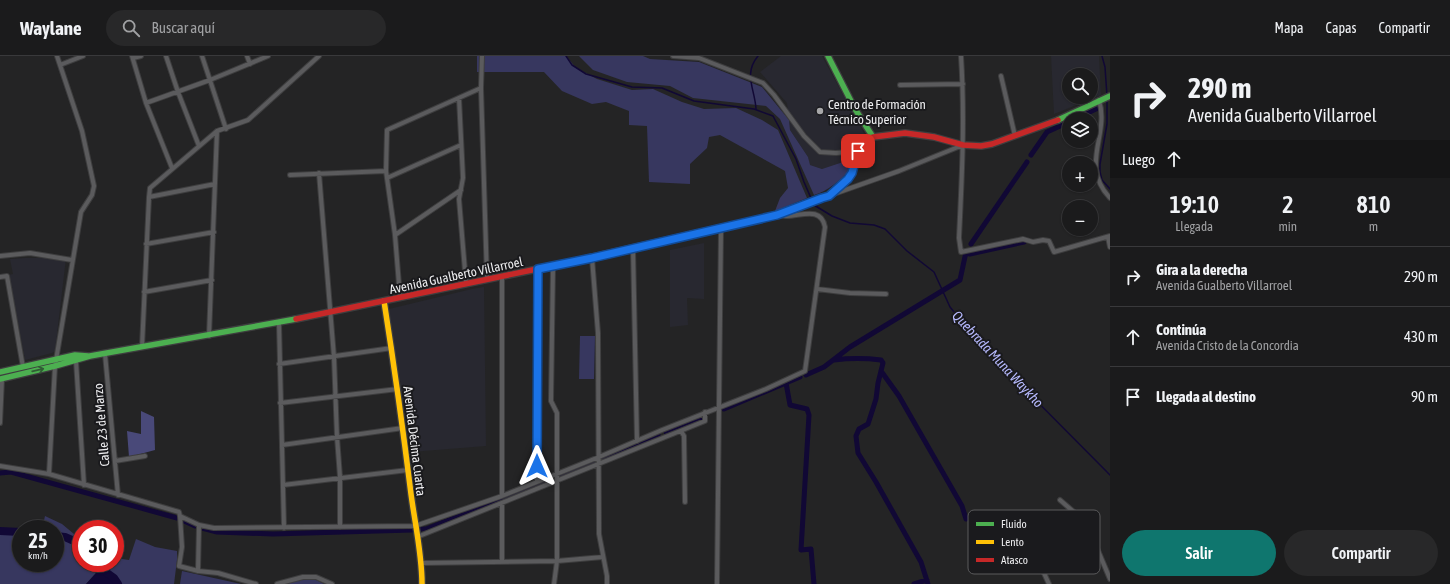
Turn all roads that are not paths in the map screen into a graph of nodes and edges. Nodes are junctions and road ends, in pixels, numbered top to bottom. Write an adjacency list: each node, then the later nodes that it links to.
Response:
1 (56, 56): 16 (street)
2 (83, 56): 16 (street)
3 (142, 56): 13 (street)
4 (166, 56): 22 (street)
5 (202, 56): 18 (street)
6 (247, 56): 15 (street)
7 (268, 56): 15 (street)
8 (319, 56): 27 (street)
9 (482, 56): 21 (street)
10 (673, 56): 14 (street)
11 (828, 56): 30 (main road)
12 (961, 56): 19 (street)
13 (132, 57): 26 (street)
14 (708, 58): 34 (street)
15 (250, 64): 18 (street)
16 (60, 65): 55 (street)
17 (1002, 76): 29 (street)
18 (210, 80): 22 (street); 27 (street)
19 (963, 84): 20 (street); 32 (street)
20 (900, 85)
21 (481, 88): 24 (street); 60 (street)
22 (178, 92): 26 (street); 33 (street)
23 (1110, 96): 25 (main road)
24 (459, 98): 31 (street); 36 (street)
25 (1101, 100): 29 (main road); 44 (street)
26 (146, 103): 35 (street)
27 (226, 129): 28 (street)
28 (217, 131): 33 (street); 40 (street)
29 (1015, 136): 32 (main road)
30 (873, 137): 32 (main road); 34 (main road)
31 (461, 145): 39 (street); 41 (street)
32 (963, 145): 42 (street); 49 (street)
33 (199, 146): 35 (street)
34 (858, 151): 42 (main road)
35 (172, 168): 43 (street)
36 (386, 171): 37 (street); 39 (street)
37 (319, 173): 38 (street); 68 (street)
38 (290, 174)
39 (387, 178): 48 (street)
40 (215, 184): 43 (street); 47 (street)
41 (461, 190): 48 (street); 62 (street)
42 (829, 196): 45 (main road, Avenida Gualberto Villarroel)
43 (149, 197): 50 (street)
44 (1110, 198)
45 (777, 215): 46 (main road, Avenida Gualberto Villarroel); 63 (street)
46 (721, 228): 52 (main road, Avenida Gualberto Villarroel); 86 (street)
47 (214, 232): 50 (street); 61 (street)
48 (395, 235): 66 (street)
49 (1109, 236): 51 (street)
50 (146, 244): 64 (street)
51 (1110, 247)
52 (633, 248): 54 (main road, Avenida Gualberto Villarroel); 92 (street)
53 (0, 256): 55 (street)
54 (592, 258): 56 (main road, Avenida Gualberto Villarroel); 95 (street)
55 (72, 260): 76 (street)
56 (553, 266): 57 (main road, Avenida Gualberto Villarroel); 101 (street)
57 (538, 269): 58 (main road, Avenida Gualberto Villarroel); 104 (street)
58 (502, 276): 60 (main road, Avenida Gualberto Villarroel); 108 (street)
59 (0, 277): 80 (street)
60 (487, 279): 62 (main road, Avenida Gualberto Villarroel)
61 (212, 280): 64 (street); 70 (street)
62 (466, 283): 66 (main road, Avenida Gualberto Villarroel)
63 (816, 289): 65 (street); 86 (street)
64 (144, 292): 71 (street)
65 (886, 294)
66 (400, 297): 67 (main road, Avenida Gualberto Villarroel)
67 (384, 301): 68 (main road, Avenida Gualberto Villarroel); 72 (main road, Avenida Décima Cuarta)
68 (331, 312): 69 (main road, Avenida Gualberto Villarroel); 75 (street)
69 (279, 323): 70 (main road, Avenida Gualberto Villarroel); 78 (street)
70 (209, 336): 71 (main road, Avenida Gualberto Villarroel)
71 (142, 347): 73 (main road, Avenida Gualberto Villarroel)
72 (392, 348): 75 (street); 83 (main road, Avenida Décima Cuarta)
73 (105, 354): 74 (main road, Avenida Gualberto Villarroel); 96 (street, Calle 23 de Marzo)
74 (90, 356): 76 (main road, Avenida Gualberto Villarroel); 77 (main road, Avenida Gualberto Villarroel)
75 (334, 357): 78 (street); 84 (street)
76 (57, 358): 79 (street); 80 (main road, Avenida Gualberto Villarroel)
77 (76, 361): 79 (main road, Avenida Gualberto Villarroel); 105 (street)
78 (279, 364): 85 (street)
79 (55, 366): 82 (main road, Avenida Gualberto Villarroel, one-way to 79); 100 (street)
80 (23, 367): 81 (main road, Avenida Gualberto Villarroel)
81 (0, 372)
82 (1, 379): 88 (street)
83 (398, 389): 84 (street); 89 (main road, Avenida Décima Cuarta)
84 (335, 396): 85 (street); 91 (street)
85 (280, 403): 93 (street)
86 (718, 407): 87 (street); 133 (street)
87 (706, 412): 90 (street); 92 (street)
88 (0, 423)
89 (403, 428): 91 (street); 99 (main road, Avenida Décima Cuarta)
90 (681, 431): 97 (street); 110 (street)
91 (337, 437): 93 (street); 102 (street)
92 (637, 441): 95 (street)
93 (282, 445): 106 (street)
94 (145, 456): 96 (street)
95 (599, 457): 97 (street); 101 (street)
96 (115, 461): 107 (street, Calle 23 de Marzo)
97 (598, 464): 103 (street); 120 (street)
98 (0, 466): 100 (street)
99 (408, 470): 102 (street); 115 (main road, Avenida Décima Cuarta)
100 (49, 474): 105 (street)
101 (556, 474): 103 (street); 104 (street)
102 (340, 478): 106 (street); 116 (street)
103 (556, 480): 111 (street); 122 (street)
104 (537, 481): 108 (street)
105 (84, 485): 107 (street)
106 (283, 485): 117 (street)
107 (118, 495): 113 (street)
108 (502, 496): 115 (street)
109 (1060, 500): 112 (street)
110 (684, 502)
111 (502, 503): 118 (street); 121 (street)
112 (1072, 510)
113 (180, 516): 114 (street); 124 (street)
114 (199, 525): 117 (street); 124 (street)
115 (415, 526): 116 (street); 118 (main road, Avenida Décima Cuarta)
116 (340, 527): 117 (street)
117 (284, 528)
118 (416, 536): 123 (main road, Avenida Décima Cuarta)
119 (1100, 555): 126 (street)
120 (603, 557): 122 (street); 132 (street)
121 (502, 561): 122 (street); 123 (street)
122 (556, 561): 131 (street)
123 (422, 563): 130 (main road, Avenida Décima Cuarta)
124 (198, 571): 127 (street)
125 (1044, 574): 134 (street)
126 (1110, 579)
127 (256, 584)
128 (277, 584): 129 (street)
129 (332, 584)
130 (422, 584)
131 (554, 584)
132 (608, 584)
133 (717, 584)
134 (1049, 584)

